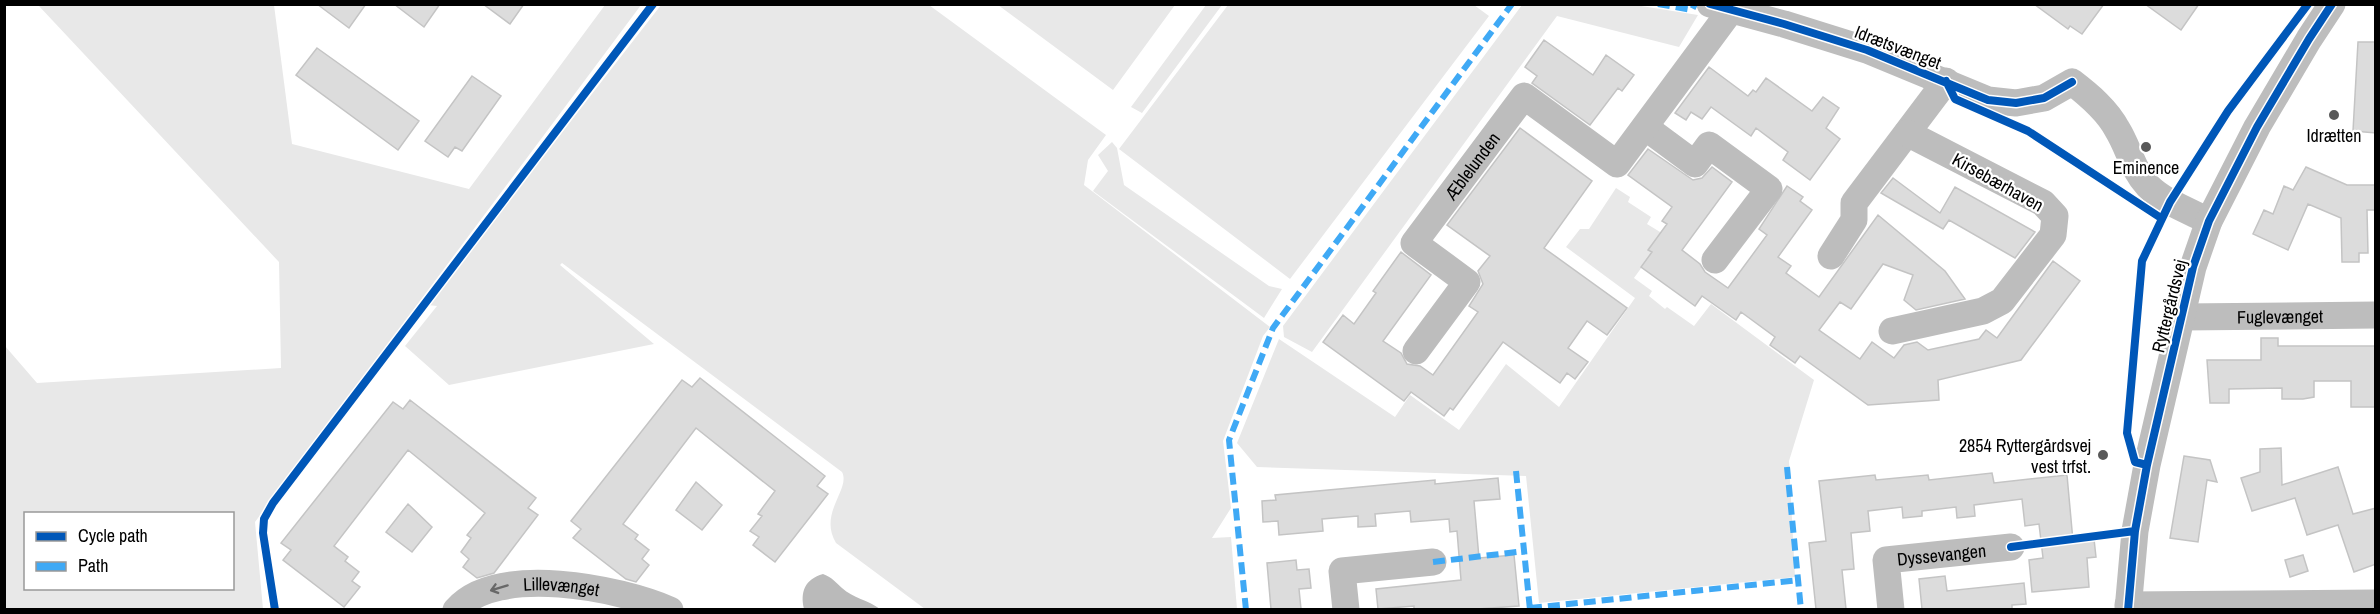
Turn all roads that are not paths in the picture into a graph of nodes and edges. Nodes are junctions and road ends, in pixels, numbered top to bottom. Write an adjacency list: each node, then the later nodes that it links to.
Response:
1 (2332, 4): 6 (street, Ryttergårdsvej)
2 (1720, 7): 3 (street, Idrætsvænget); 4 (street, Æblelunden)
3 (1946, 81): 5 (street); 6 (street, Idrætsvænget)
4 (1645, 127): 8 (street); 12 (street, Æblelunden)
5 (1907, 133): 7 (street); 11 (street, Kirsebærhaven)
6 (2209, 221): 10 (street, Ryttergårdsvej)
7 (1831, 256)
8 (1715, 261)
9 (2376, 315): 10 (street, Fuglevænget)
10 (2182, 317): 16 (street, Ryttergårdsvej)
11 (1892, 331)
12 (1416, 351)
13 (2011, 547): 20 (street, Dyssevangen)
14 (1434, 562): 19 (street)
15 (2376, 603): 16 (street)
16 (2128, 607)
17 (456, 609): 18 (street, Lillevænget, one-way to 17)
18 (670, 609)
19 (1346, 609)
20 (1891, 609)

